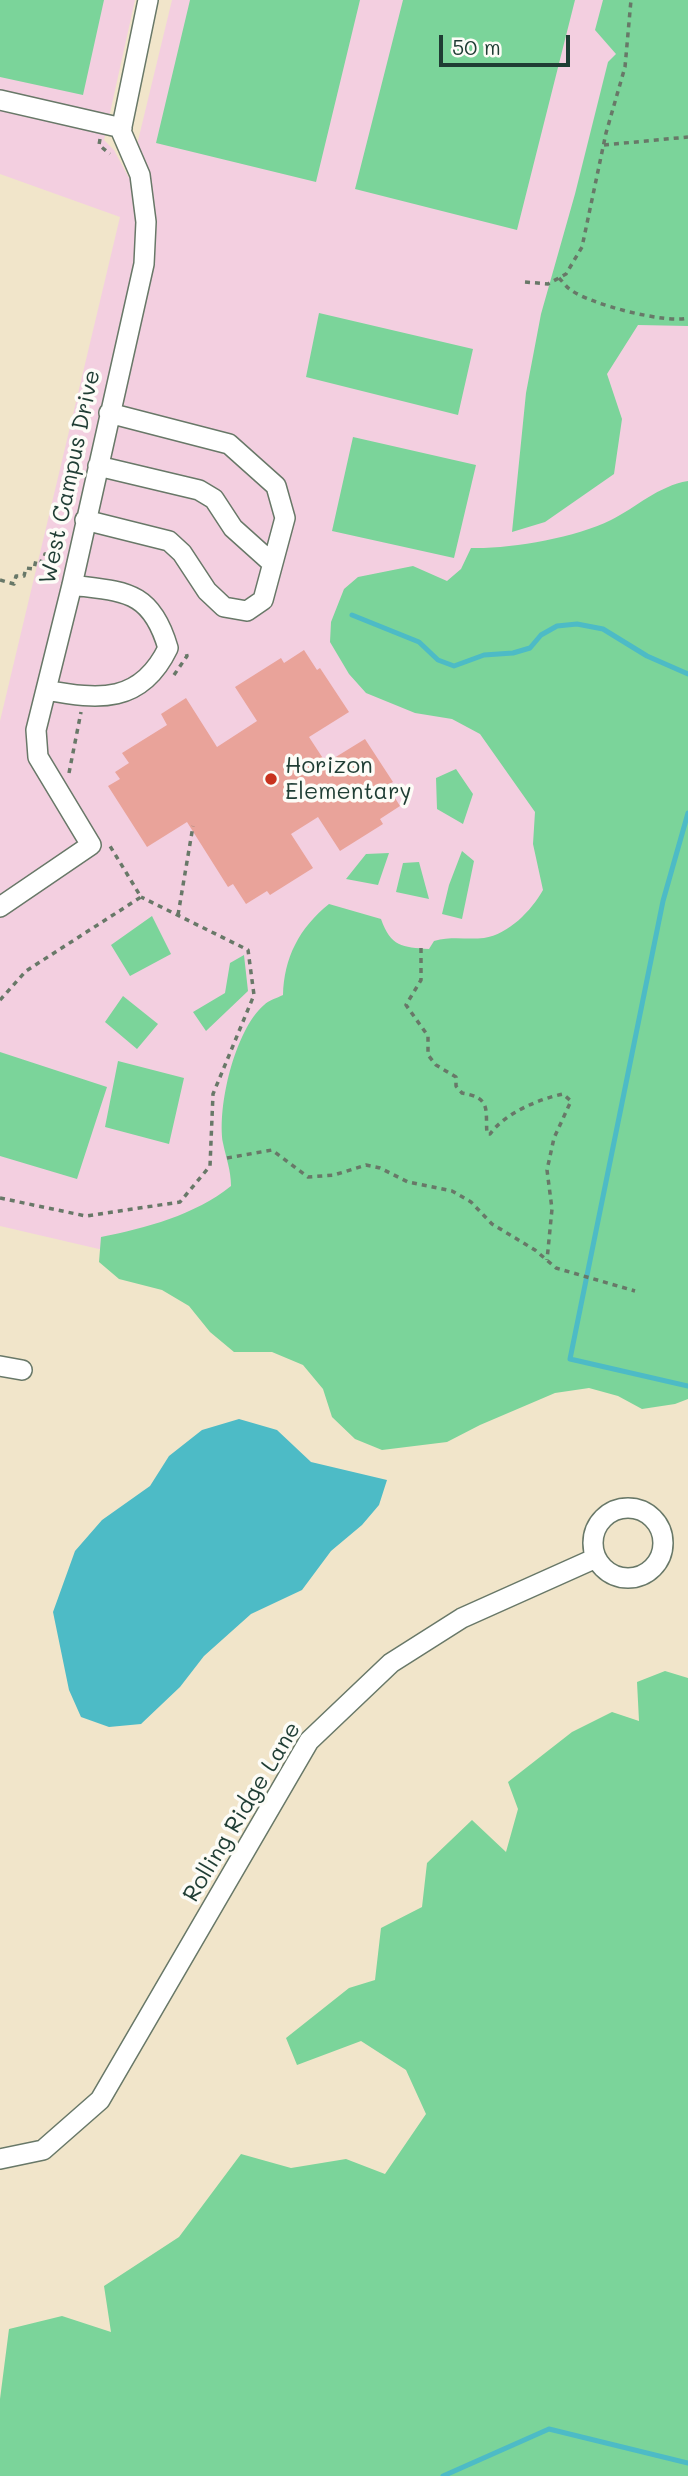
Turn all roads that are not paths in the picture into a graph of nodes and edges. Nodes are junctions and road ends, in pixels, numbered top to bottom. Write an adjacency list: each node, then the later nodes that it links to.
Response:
1 (148, 0): 3 (street)
2 (0, 100): 3 (street)
3 (122, 128): 4 (street, West Campus Drive)
4 (109, 413): 5 (street, West Campus Drive); 7 (street)
5 (98, 466): 6 (street, West Campus Drive); 7 (street)
6 (85, 520): 7 (street); 8 (street, West Campus Drive)
7 (272, 564)
8 (72, 584): 9 (street, West Campus Drive); 9 (street)
9 (46, 690): 10 (street, West Campus Drive)
10 (0, 908)
11 (0, 1366): 12 (street)
12 (22, 1370)
13 (596, 1558): 14 (street, Rolling Ridge Lane)
14 (0, 2159)

